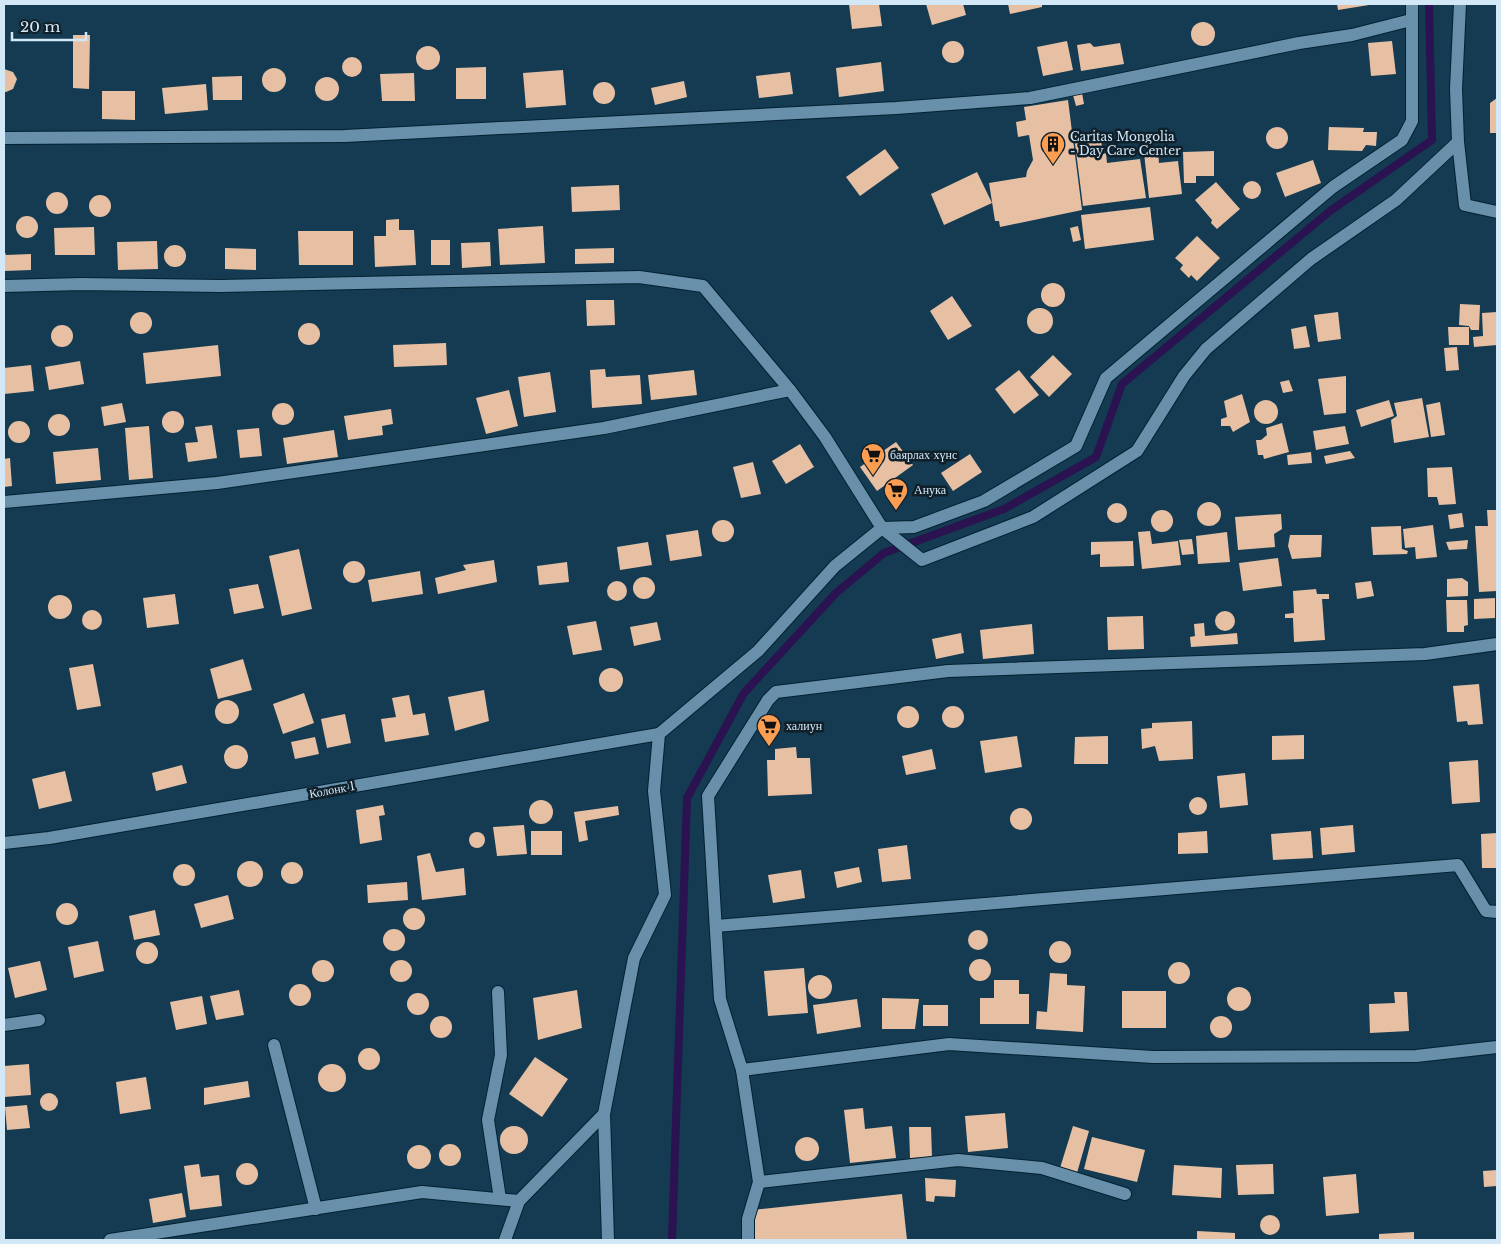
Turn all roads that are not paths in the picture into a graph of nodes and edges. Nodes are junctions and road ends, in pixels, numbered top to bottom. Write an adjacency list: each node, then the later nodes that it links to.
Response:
1 (1412, 4): 3 (street)
2 (1460, 4): 5 (street)
3 (1411, 20): 4 (street); 10 (street)
4 (4, 138)
5 (1458, 142): 6 (street); 10 (street)
6 (1497, 212)
7 (4, 286): 8 (street)
8 (790, 390): 9 (street); 10 (street)
9 (4, 502)
10 (882, 528): 12 (street)
11 (1497, 644): 15 (street)
12 (659, 734): 13 (street, Колонк 1); 22 (street)
13 (4, 843)
14 (1497, 912): 15 (street)
15 (716, 926): 21 (street)
16 (498, 992): 25 (street)
17 (39, 1020): 18 (street)
18 (4, 1025)
19 (274, 1045): 27 (street)
20 (1497, 1047): 21 (street)
21 (742, 1070): 23 (street)
22 (604, 1114): 26 (street); 30 (street)
23 (759, 1182): 24 (street); 31 (street)
24 (1125, 1194)
25 (500, 1199): 26 (street); 27 (street)
26 (519, 1202): 29 (street)
27 (316, 1209): 28 (street)
28 (110, 1240)
29 (505, 1240)
30 (608, 1240)
31 (748, 1240)

